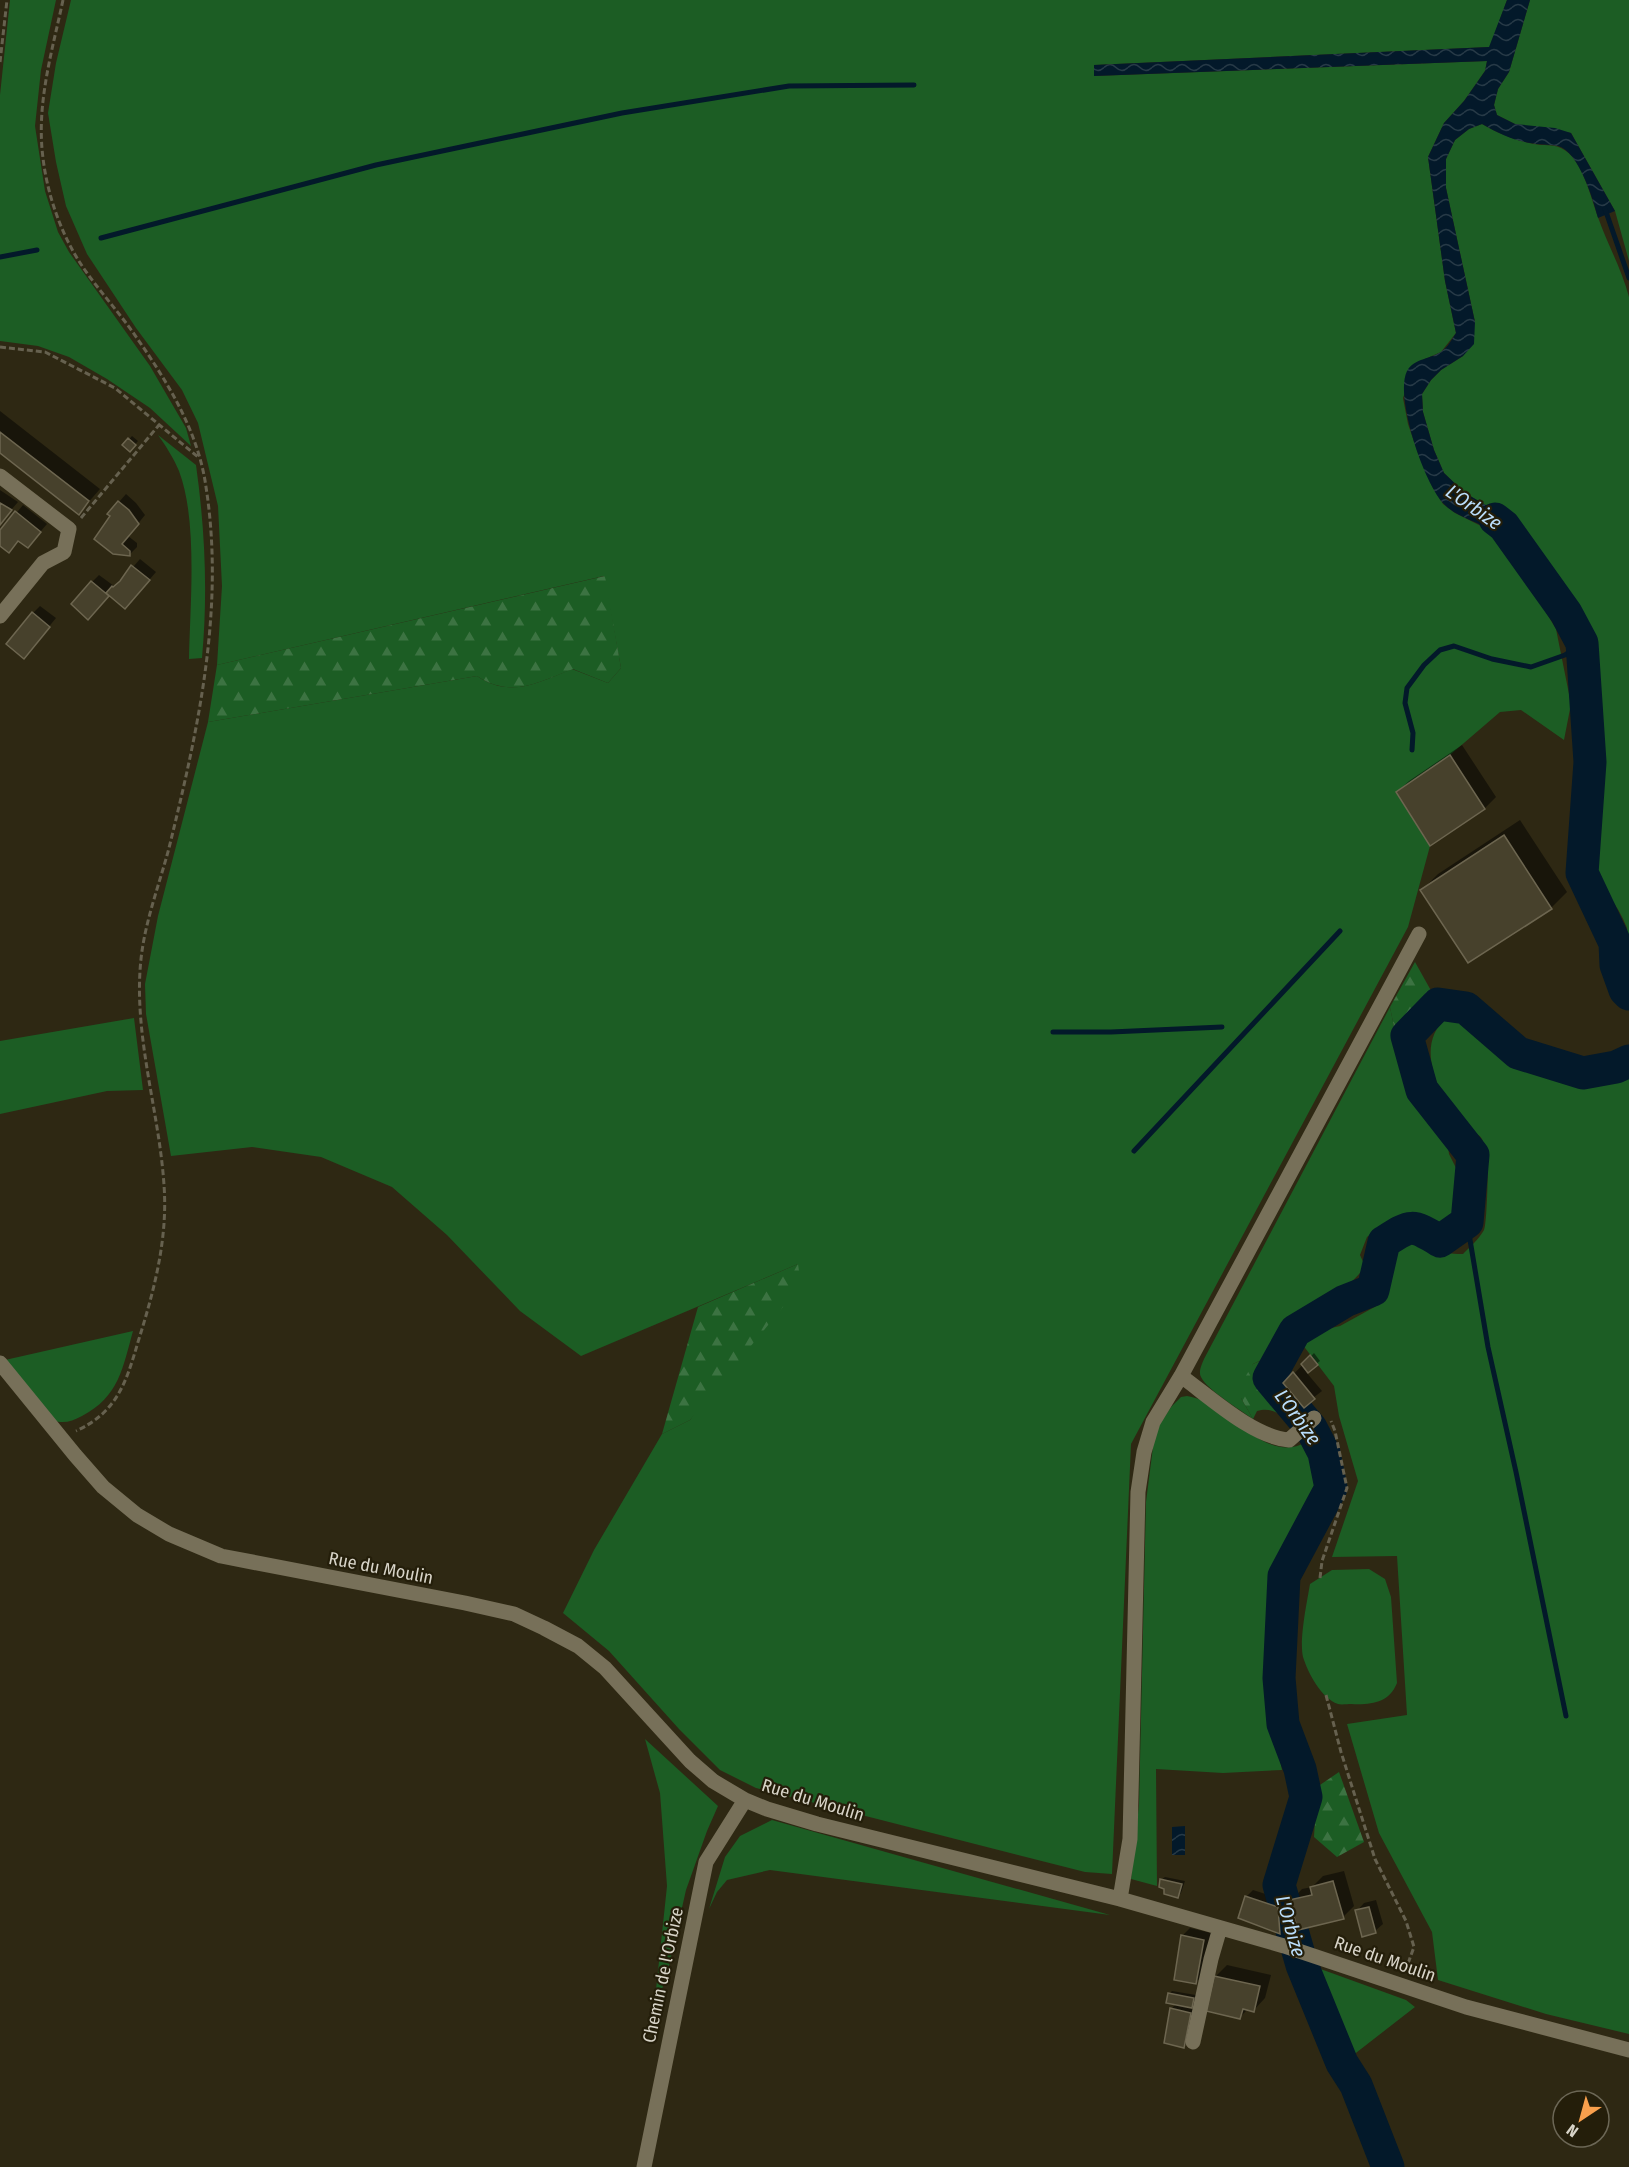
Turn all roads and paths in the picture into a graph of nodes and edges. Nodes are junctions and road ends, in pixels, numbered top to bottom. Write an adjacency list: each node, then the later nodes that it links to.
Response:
1 (7, 0): 3 (path)
2 (63, 0): 6 (path)
3 (0, 62)
4 (0, 347): 5 (path)
5 (159, 425): 6 (path); 8 (path)
6 (200, 458): 14 (path)
7 (0, 476): 8 (street)
8 (69, 529): 9 (street)
9 (0, 616)
10 (1419, 934): 12 (street)
11 (0, 1363): 14 (street, Rue du Moulin)
12 (1181, 1376): 13 (street); 18 (street)
13 (1314, 1418): 15 (path)
14 (60, 1438): 17 (street, Rue du Moulin)
15 (1320, 1578)
16 (1326, 1695): 20 (path)
17 (745, 1800): 18 (street, Rue du Moulin); 23 (street, Chemin de l'Orbize)
18 (1120, 1899): 19 (street, Rue du Moulin)
19 (1220, 1928): 20 (street, Rue du Moulin); 21 (street)
20 (1401, 1985): 22 (street, Rue du Moulin)
21 (1193, 2042)
22 (1629, 2050)
23 (644, 2167)

